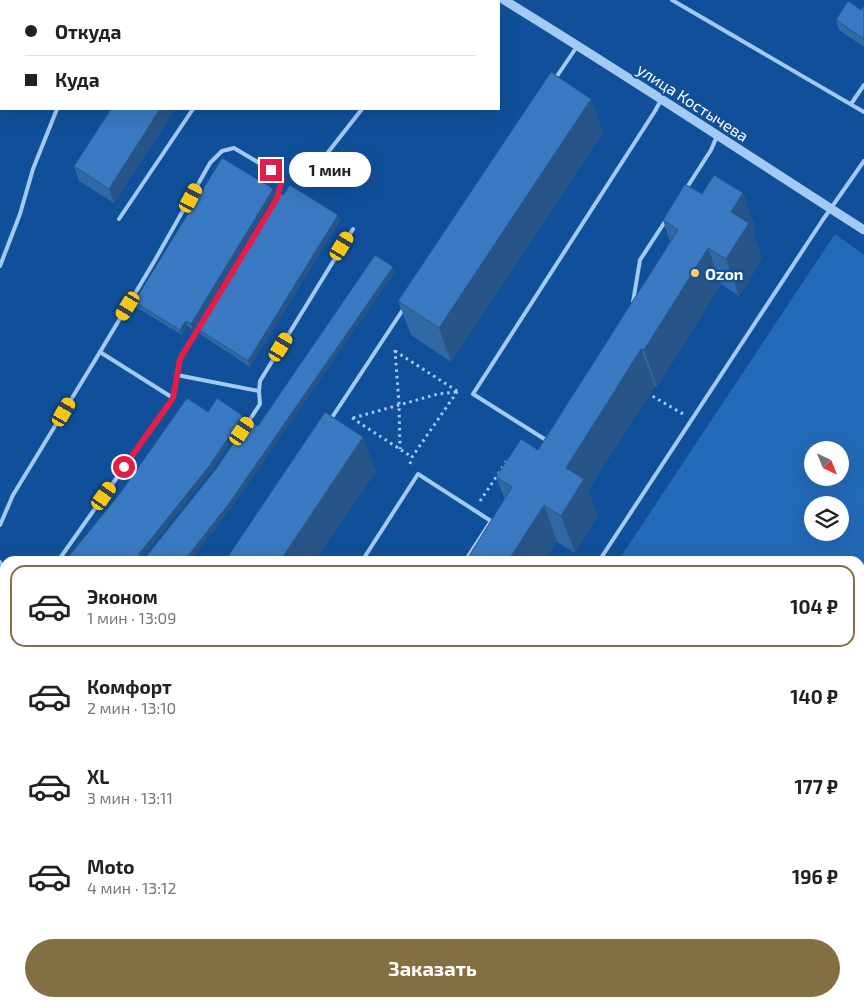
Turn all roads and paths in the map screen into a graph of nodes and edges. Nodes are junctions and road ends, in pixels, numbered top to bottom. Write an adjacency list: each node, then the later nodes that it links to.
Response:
1 (504, 0): 3 (street, улица Костычева)
2 (672, 0): 7 (lane)
3 (578, 45): 4 (lane); 6 (street, улица Костычева)
4 (554, 81)
5 (864, 85): 7 (lane)
6 (662, 98): 12 (street, улица Костычева); 33 (lane)
7 (851, 104): 11 (lane)
8 (57, 110): 22 (lane)
9 (192, 110): 19 (lane)
10 (361, 110): 13 (lane)
11 (864, 112)
12 (717, 136): 15 (lane); 17 (street, улица Костычева)
13 (322, 160)
14 (864, 162): 17 (lane)
15 (681, 197)
16 (277, 198): 28 (lane)
17 (831, 209): 21 (street, улица Костычева); 38 (lane)
18 (671, 213): 25 (lane)
19 (119, 219)
20 (353, 229): 30 (lane)
21 (864, 230)
22 (0, 266)
23 (409, 301): 26 (lane)
24 (213, 304): 29 (lane)
25 (629, 308)
26 (382, 342): 27 (path); 36 (lane)
27 (395, 350): 32 (path); 35 (path)
28 (100, 352): 34 (lane); 47 (lane)
29 (177, 375): 30 (lane); 34 (lane)
30 (259, 390): 40 (lane)
31 (643, 391): 38 (path)
32 (457, 392): 33 (path); 35 (path); 44 (path)
33 (473, 394): 41 (lane)
34 (173, 398): 48 (lane)
35 (399, 404): 37 (path); 42 (path)
36 (338, 409): 37 (path); 39 (lane)
37 (353, 418): 42 (path)
38 (692, 419): 51 (lane)
39 (328, 425)
40 (245, 427)
41 (550, 432)
42 (400, 449): 44 (path)
43 (512, 453): 46 (path)
44 (412, 457): 45 (path)
45 (418, 474): 46 (lane); 49 (lane)
46 (474, 510): 50 (lane)
47 (0, 524)
48 (62, 556)
49 (365, 556)
50 (469, 556)
51 (602, 556)
52 (0, 680): 53 (lane)
53 (0, 688)

